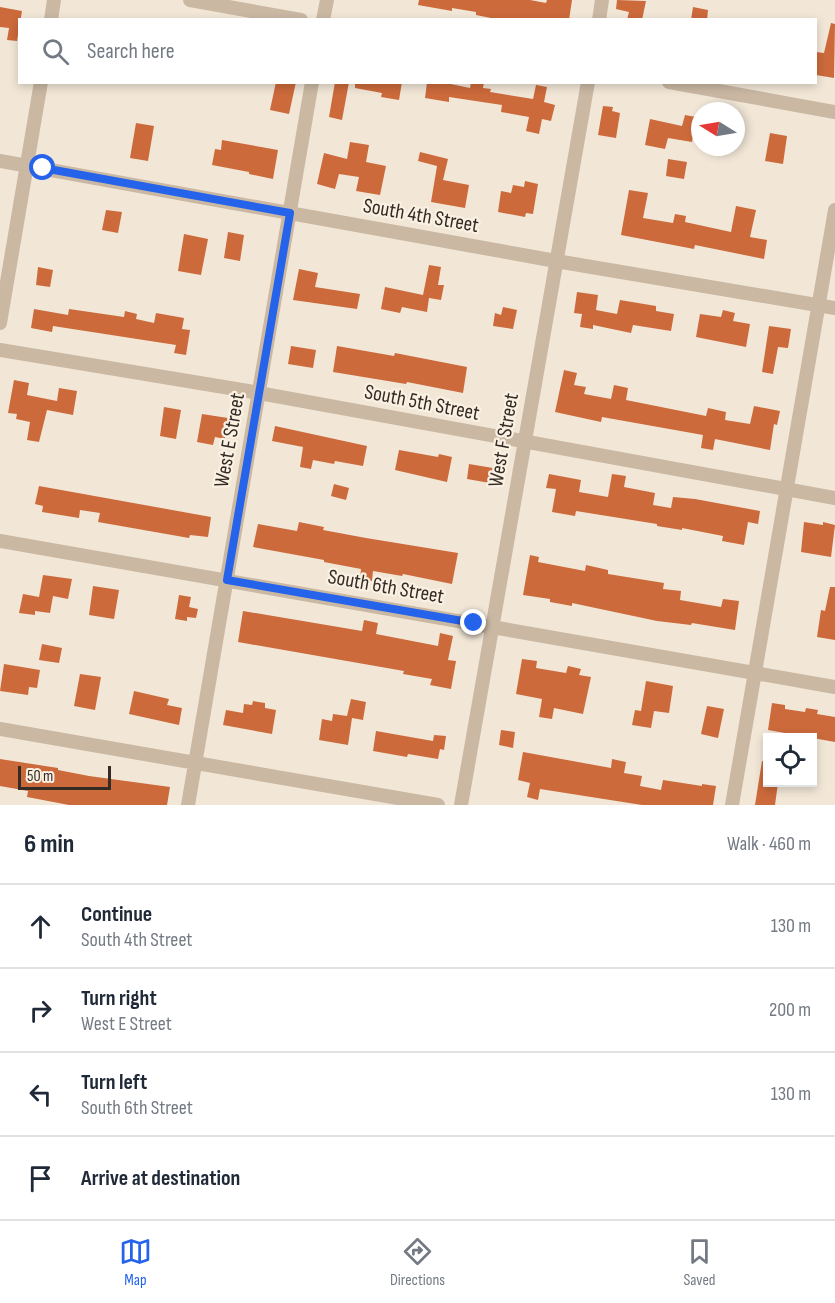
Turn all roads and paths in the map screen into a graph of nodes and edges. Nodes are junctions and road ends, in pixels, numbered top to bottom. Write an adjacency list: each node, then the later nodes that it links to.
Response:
1 (54, 0): 5 (street)
2 (190, 0): 6 (street)
3 (327, 0): 7 (street)
4 (602, 0): 8 (street)
5 (51, 18)
6 (290, 18)
7 (323, 18)
8 (599, 18)
9 (41, 84): 15 (street)
10 (312, 84): 17 (street, West E Street)
11 (588, 84): 18 (street, West F Street)
12 (680, 84): 13 (street)
13 (835, 112)
14 (0, 161): 15 (street, South 4th Street)
15 (27, 165): 17 (street, South 4th Street); 21 (street)
16 (835, 210): 19 (street)
17 (290, 213): 18 (street, South 4th Street); 23 (street, West E Street)
18 (556, 261): 19 (street, South 4th Street); 24 (street, West F Street)
19 (819, 305): 20 (street, South 4th Street); 25 (street)
20 (835, 308)
21 (0, 323)
22 (0, 350): 23 (street, South 5th Street)
23 (259, 393): 24 (street, South 5th Street); 28 (street, West E Street)
24 (524, 443): 25 (street, South 5th Street); 29 (street, West F Street)
25 (786, 490): 26 (street, South 5th Street); 30 (street)
26 (835, 498)
27 (0, 541): 28 (street, South 6th Street)
28 (227, 580): 29 (street, South 6th Street); 33 (street, West E Street)
29 (492, 626): 30 (street, South 6th Street); 36 (street, West F Street)
30 (754, 673): 31 (street, South 6th Street); 37 (street)
31 (835, 687)
32 (0, 729): 33 (street)
33 (196, 762): 34 (street, West E Street); 35 (street)
34 (188, 805)
35 (438, 805)
36 (460, 805)
37 (732, 805)

